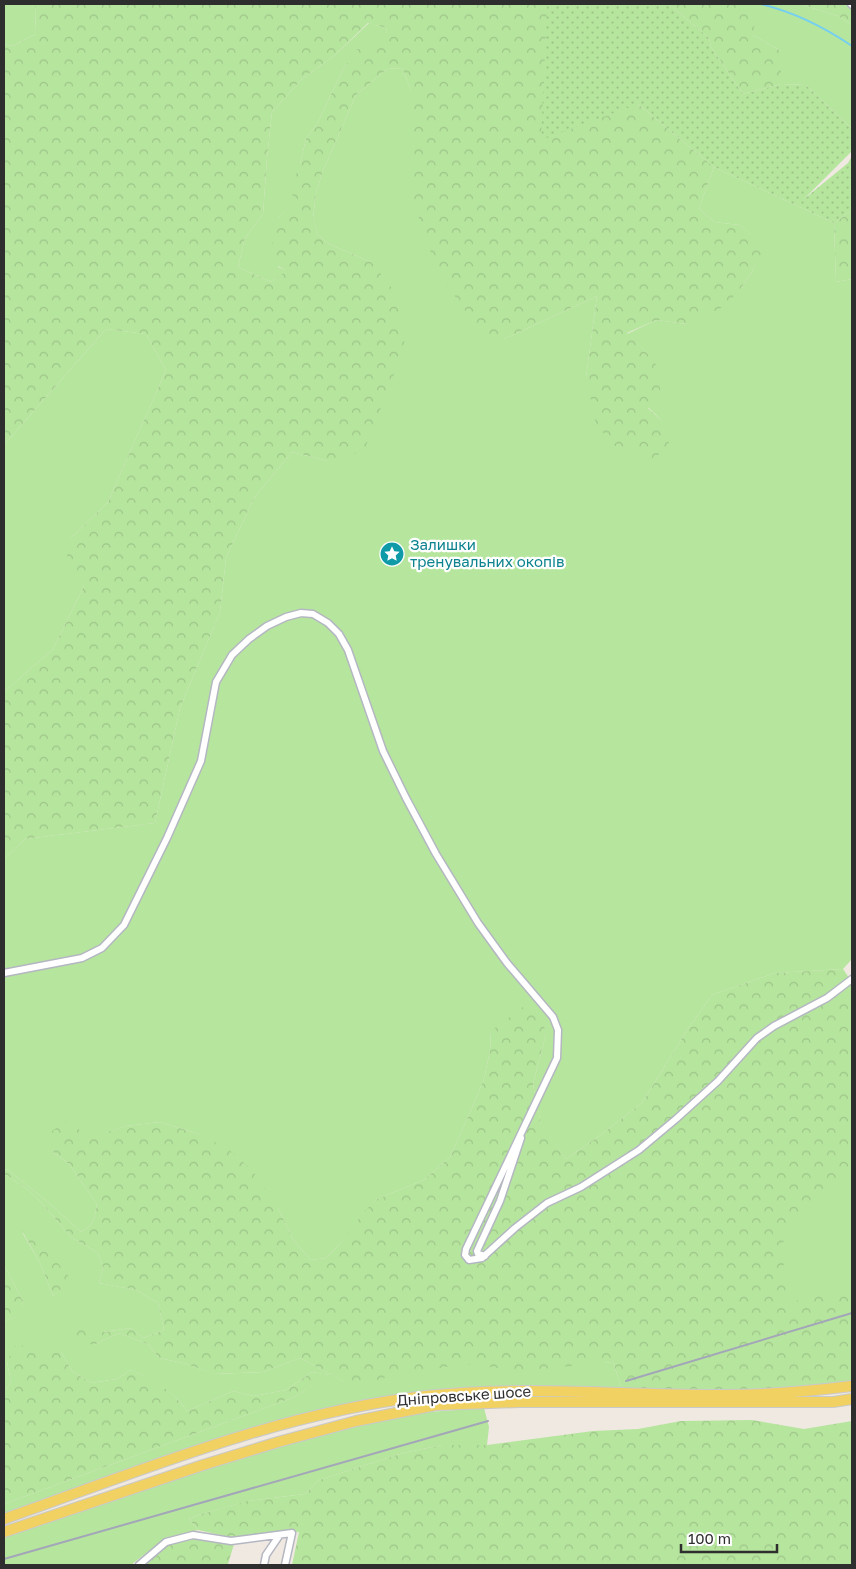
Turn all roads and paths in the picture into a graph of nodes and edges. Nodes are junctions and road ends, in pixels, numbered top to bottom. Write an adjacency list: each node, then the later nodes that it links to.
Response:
1 (4, 973): 3 (street)
2 (852, 979): 4 (street)
3 (525, 1122): 4 (street); 4 (street)
4 (484, 1256)
5 (852, 1386): 7 (main road, Дніпровське шосе)
6 (852, 1399): 8 (main road, Дніпровське шосе)
7 (4, 1519)
8 (4, 1532)
9 (279, 1536): 10 (street); 11 (street); 12 (street)
10 (139, 1565)
11 (264, 1565)
12 (285, 1565)

